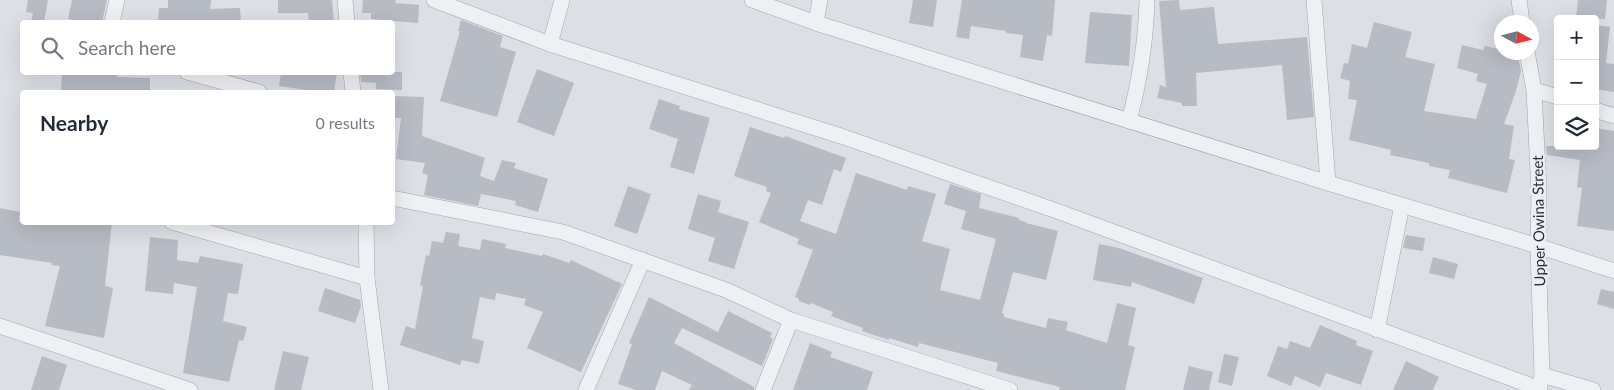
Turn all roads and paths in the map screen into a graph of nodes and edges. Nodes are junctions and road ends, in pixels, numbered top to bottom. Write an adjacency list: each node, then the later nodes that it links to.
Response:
1 (117, 0): 11 (street)
2 (345, 0): 12 (street)
3 (434, 0): 14 (street)
4 (562, 0): 14 (street)
5 (752, 0): 13 (street)
6 (820, 0): 13 (street)
7 (1147, 0): 24 (street)
8 (1314, 0): 25 (street)
9 (1519, 0): 10 (street)
10 (1521, 15)
11 (112, 20)
12 (347, 20)
13 (816, 23): 24 (street)
14 (550, 44): 36 (street)
15 (1529, 60): 20 (street, Upper Owina Street)
16 (198, 75): 18 (street)
17 (351, 75): 19 (street)
18 (252, 90)
19 (353, 90)
20 (1534, 90): 21 (street); 30 (street, Upper Owina Street)
21 (1554, 96)
22 (1599, 111): 23 (street)
23 (1614, 116)
24 (1129, 121): 25 (street)
25 (1328, 183): 27 (street)
26 (395, 199): 31 (street)
27 (1402, 205): 30 (street); 36 (street)
28 (182, 225): 33 (street)
29 (366, 225): 33 (street)
30 (1538, 246): 32 (street); 38 (street, Upper Owina Street)
31 (643, 260): 34 (street); 41 (street)
32 (1614, 271)
33 (367, 278): 40 (street)
34 (791, 320): 37 (street); 42 (street)
35 (0, 326): 39 (street)
36 (1377, 330): 38 (street)
37 (971, 384): 43 (street)
38 (1540, 385): 44 (street)
39 (190, 390)
40 (381, 390)
41 (586, 390)
42 (763, 390)
43 (1010, 390)
44 (1593, 390)

